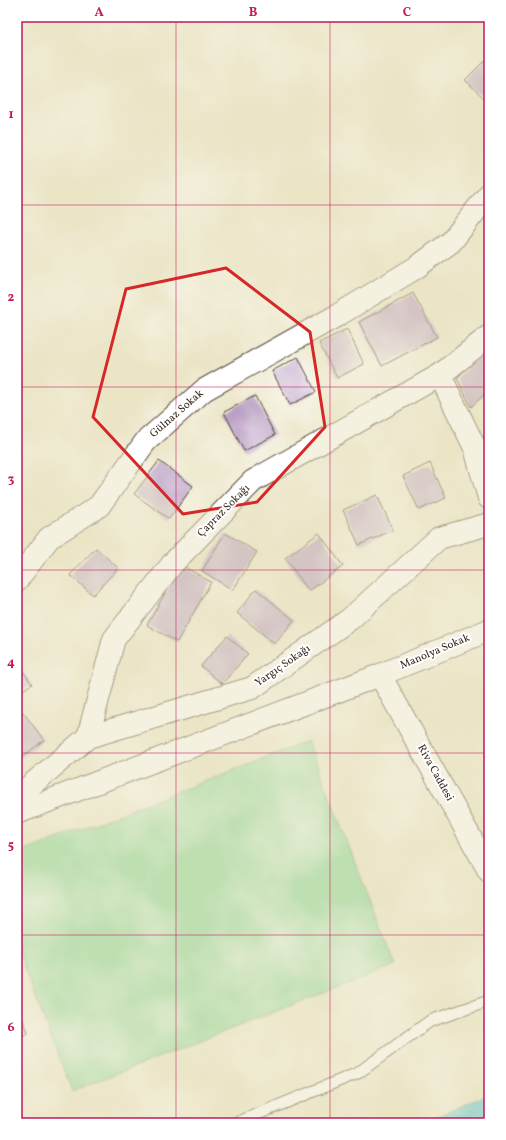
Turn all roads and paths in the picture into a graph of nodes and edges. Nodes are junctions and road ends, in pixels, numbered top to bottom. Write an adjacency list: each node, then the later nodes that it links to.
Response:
1 (489, 194): 6 (street, Gülnaz Sokak)
2 (489, 336): 3 (street, Çapraz Sokağı)
3 (440, 375): 4 (street); 9 (street, Çapraz Sokağı)
4 (489, 498)
5 (489, 524): 9 (street, Yargıç Sokağı)
6 (17, 580)
7 (489, 630): 8 (street, Manolya Sokak)
8 (380, 675): 11 (street, Manolya Sokak); 12 (street, Riva Caddesi)
9 (88, 737): 10 (street, Yargıç Sokağı)
10 (17, 797)
11 (17, 813)
12 (488, 869)
13 (489, 1001): 14 (lane)
14 (236, 1123)

